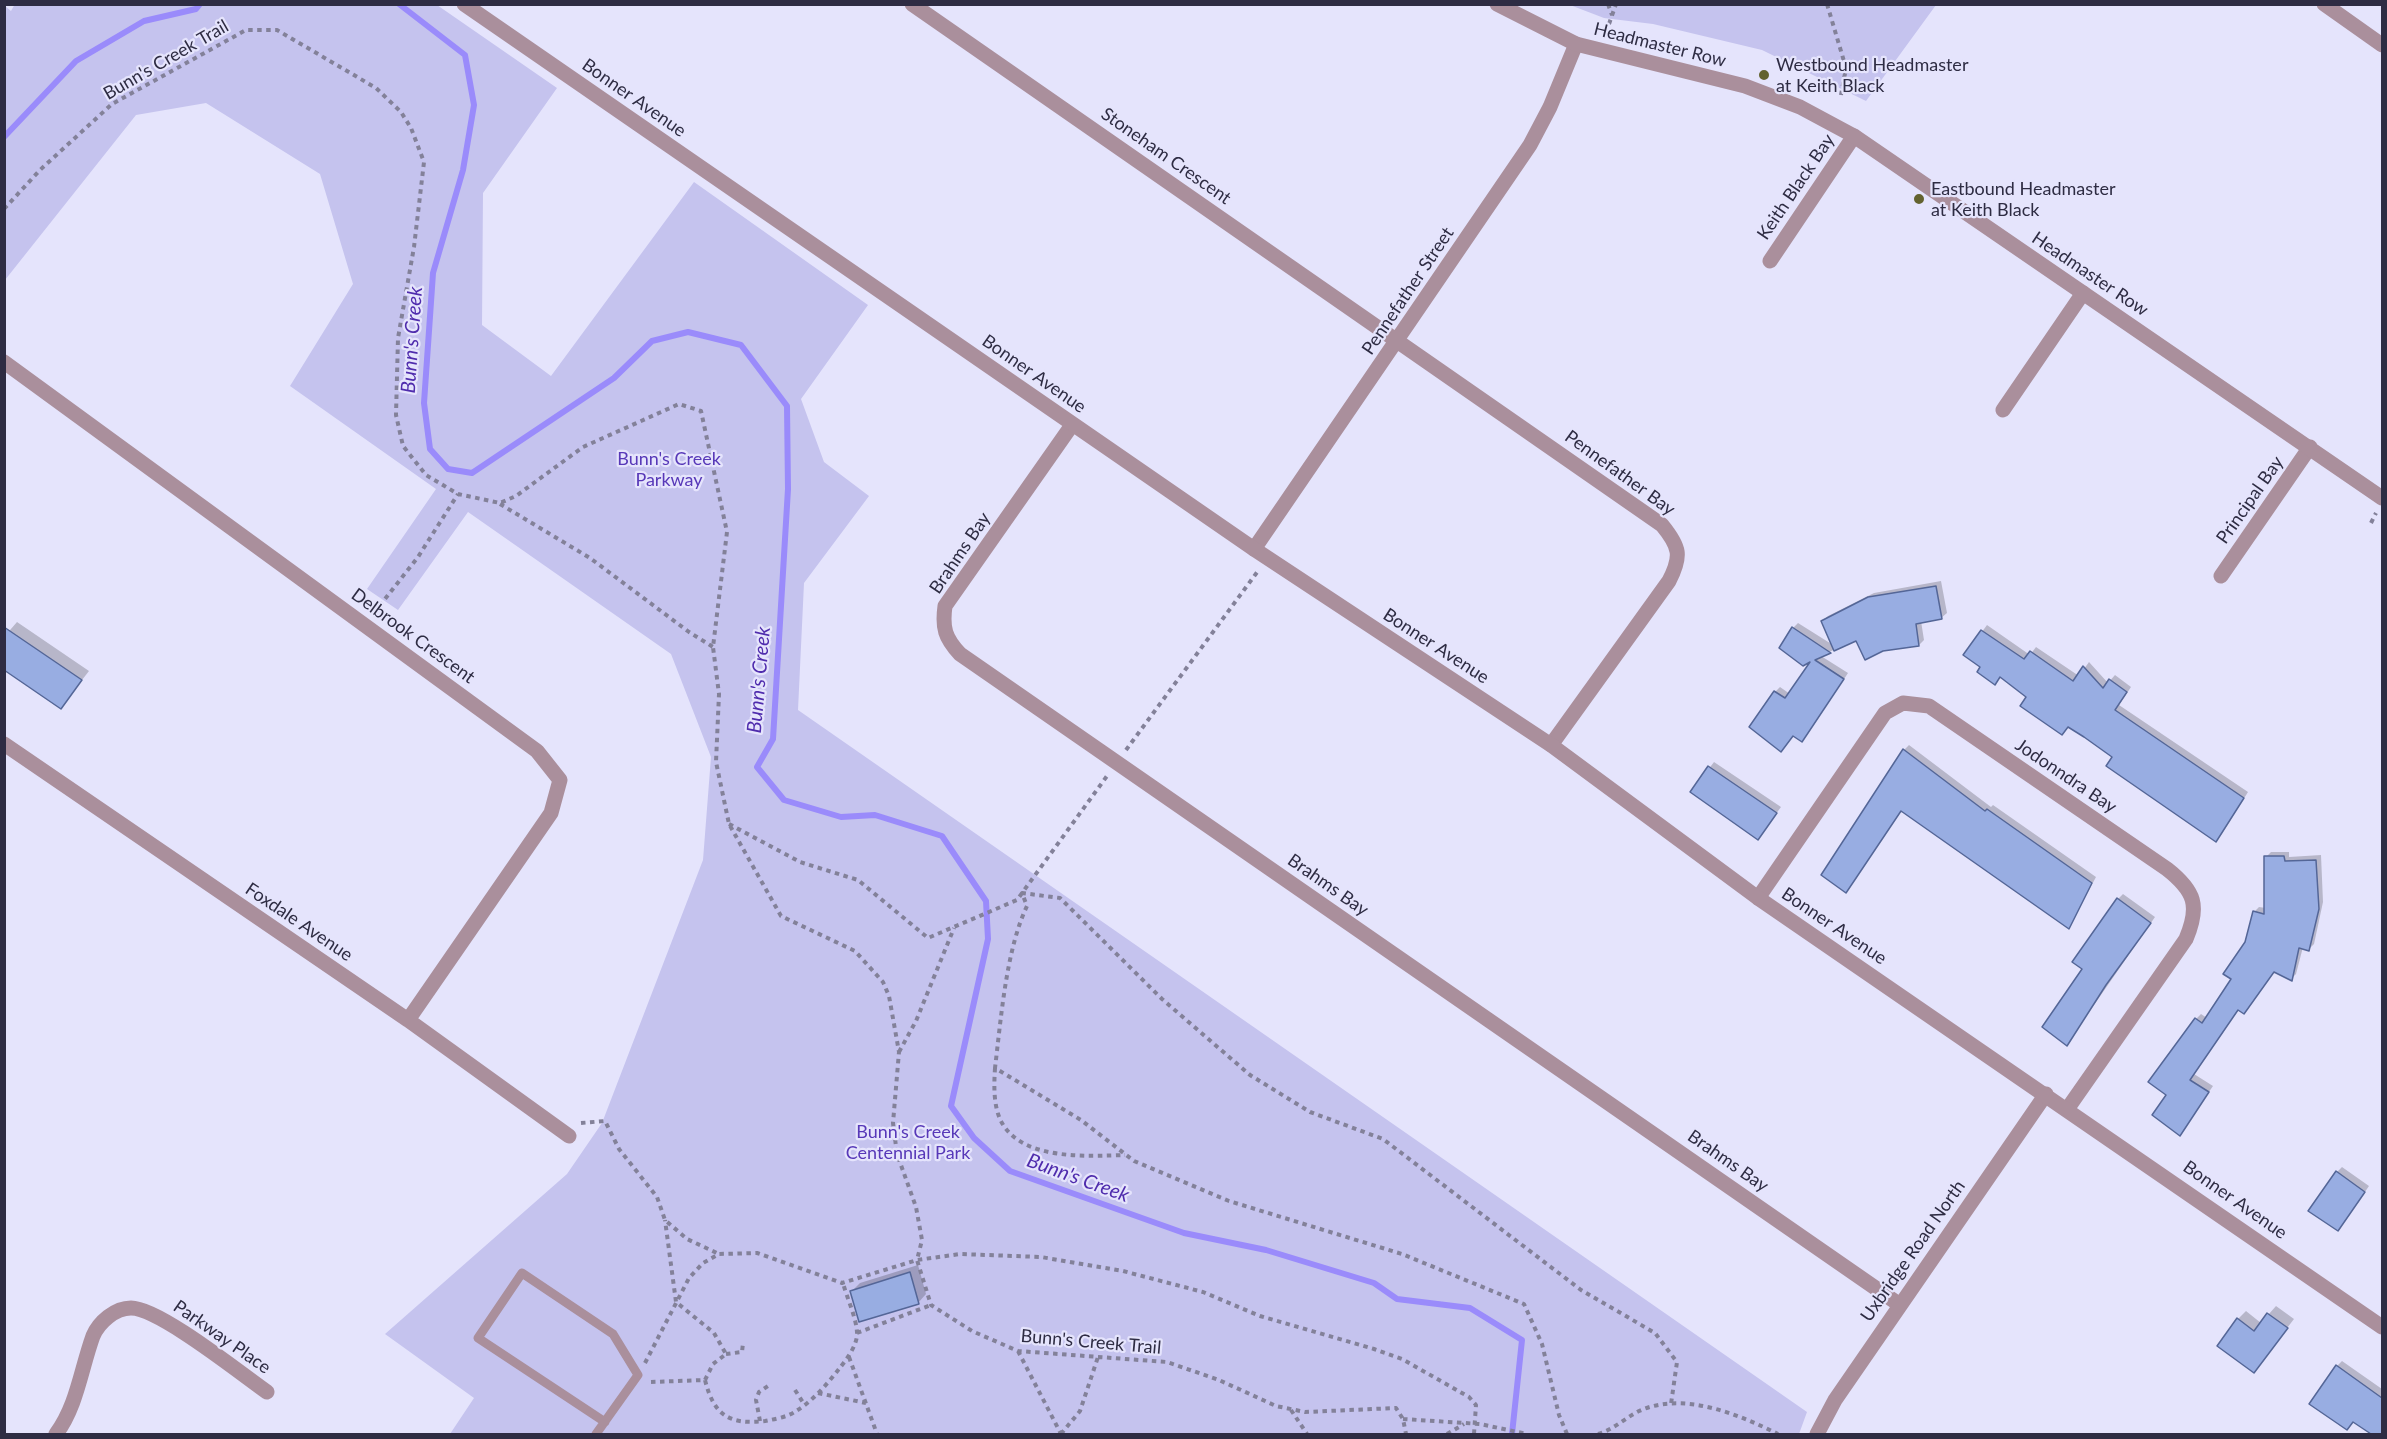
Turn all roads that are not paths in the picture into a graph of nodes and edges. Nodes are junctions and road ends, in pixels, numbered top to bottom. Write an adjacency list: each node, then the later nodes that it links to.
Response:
1 (464, 4): 13 (street, Bonner Avenue)
2 (912, 4): 10 (street, Stoneham Crescent)
3 (1497, 4): 5 (street, Headmaster Row)
4 (2324, 4): 6 (street)
5 (1576, 44): 7 (street, Headmaster Row); 10 (street, Pennefather Street)
6 (2382, 45)
7 (1854, 136): 8 (street, Keith Black Bay); 9 (street, Headmaster Row)
8 (1770, 261)
9 (2083, 293): 12 (street); 14 (street, Headmaster Row)
10 (1399, 340): 16 (street, Pennefather Street); 19 (street, Pennefather Bay)
11 (4, 362): 21 (street, Delbrook Crescent)
12 (2003, 410)
13 (1072, 425): 16 (street, Bonner Avenue); 25 (street, Brahms Bay)
14 (2310, 447): 15 (street, Headmaster Row); 17 (street, Principal Bay)
15 (2382, 498)
16 (1254, 549): 19 (street, Bonner Avenue)
17 (2221, 576)
18 (4, 744): 21 (street, Foxdale Avenue)
19 (1551, 745): 20 (street, Bonner Avenue)
20 (1758, 897): 22 (street, Bonner Avenue); 23 (street, Jodonndra Bay)
21 (408, 1020): 24 (street, Foxdale Avenue)
22 (2046, 1094): 23 (street, Bonner Avenue); 25 (street, Uxbridge Road North)
23 (2068, 1108): 26 (street, Bonner Avenue)
24 (569, 1136)
25 (1900, 1305): 31 (street, Uxbridge Road North)
26 (2382, 1327)
27 (267, 1392): 29 (street, Parkway Place)
28 (605, 1422): 28 (lane); 30 (lane)
29 (56, 1434)
30 (596, 1434)
31 (1818, 1434)

